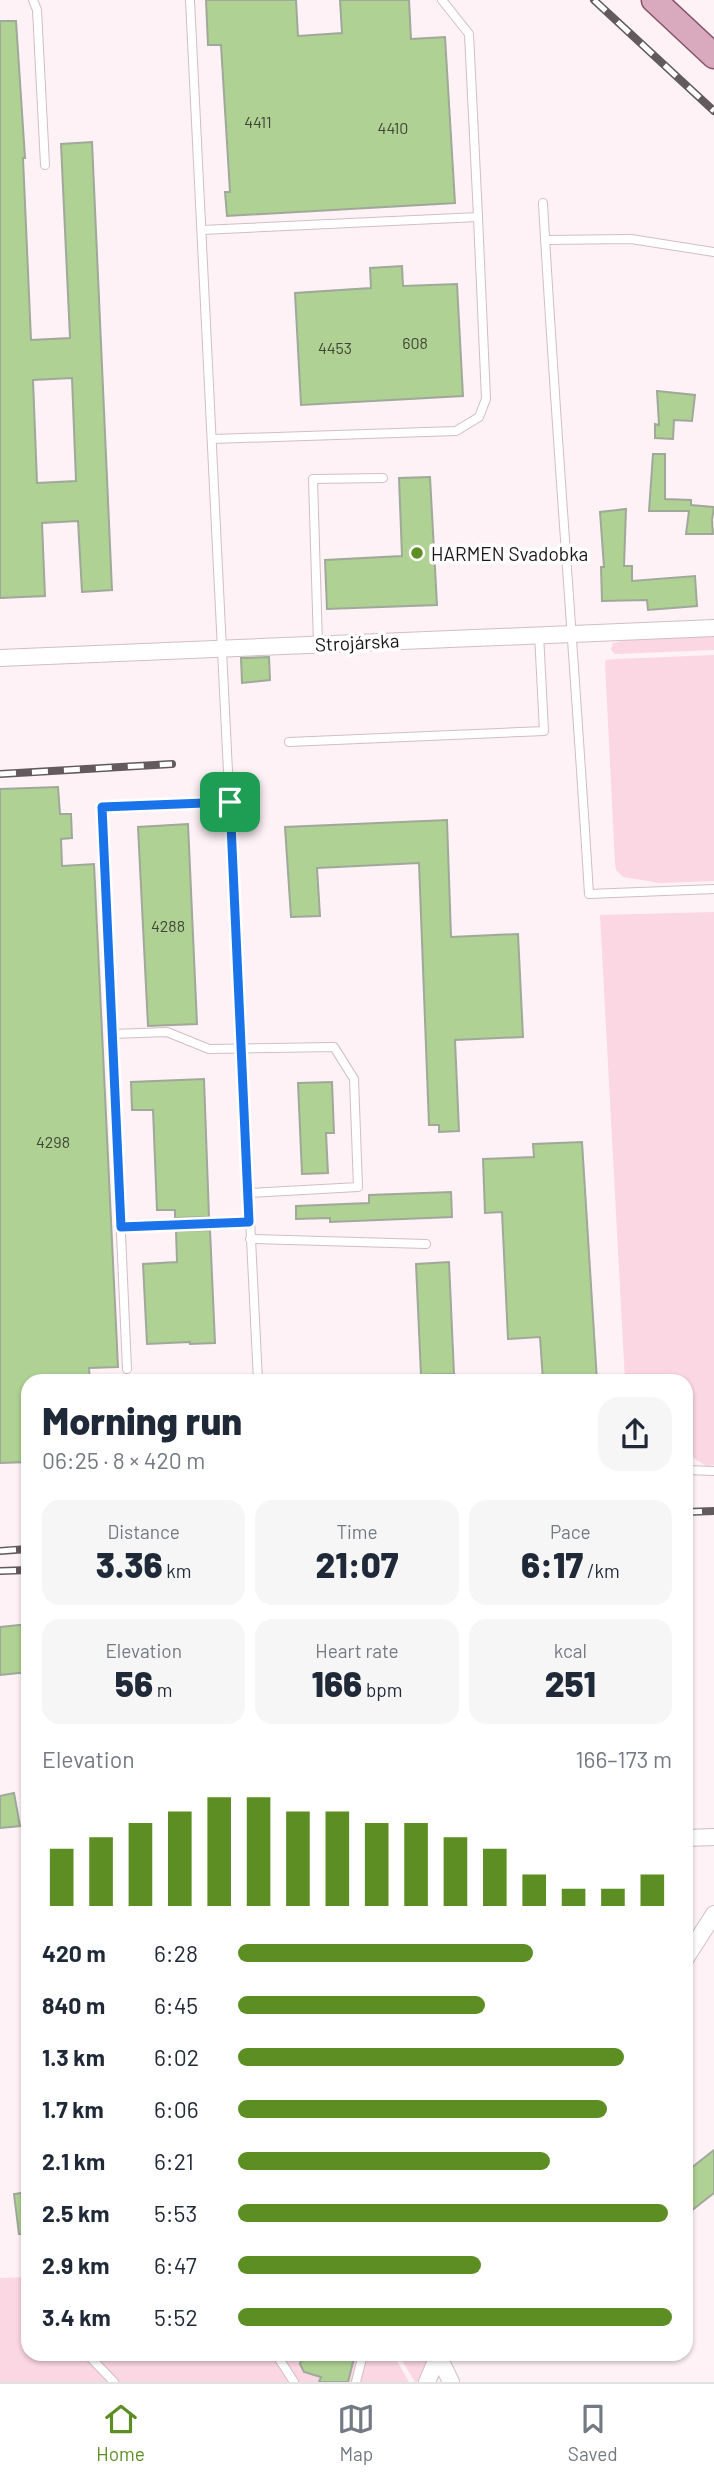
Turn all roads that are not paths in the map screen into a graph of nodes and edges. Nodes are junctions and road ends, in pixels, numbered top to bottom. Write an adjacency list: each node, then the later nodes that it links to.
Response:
1 (33, 0): 6 (lane)
2 (190, 0): 9 (lane)
3 (442, 0): 8 (lane)
4 (654, 0): 5 (main road)
5 (714, 56)
6 (46, 165)
7 (543, 203): 10 (lane)
8 (478, 217): 9 (lane); 12 (lane)
9 (202, 230): 12 (lane)
10 (545, 240): 11 (lane); 15 (lane)
11 (714, 252)
12 (213, 439): 18 (lane)
13 (383, 478): 17 (lane)
14 (714, 628): 15 (street, Strojárska)
15 (572, 633): 16 (street, Strojárska); 22 (lane)
16 (539, 634): 17 (street, Strojárska); 20 (lane)
17 (318, 644): 18 (street, Strojárska)
18 (223, 648): 19 (street, Strojárska); 21 (lane)
19 (0, 658)
20 (289, 742)
21 (230, 802): 23 (lane); 24 (lane)
22 (714, 890)
23 (112, 1034): 24 (lane); 27 (lane)
24 (240, 1049): 25 (lane); 25 (lane)
25 (248, 1193): 26 (lane)
26 (249, 1222): 27 (lane); 28 (lane)
27 (121, 1227): 30 (lane)
28 (250, 1240): 29 (lane); 31 (lane)
29 (426, 1244)
30 (127, 1369)
31 (258, 1374)
32 (693, 1470): 33 (lane)
33 (714, 1471)
34 (714, 1837): 35 (street)
35 (693, 1838)
36 (714, 1914): 37 (street)
37 (693, 1947)
38 (94, 2361): 43 (lane)
39 (280, 2361): 44 (lane)
40 (361, 2361): 45 (lane)
41 (436, 2361): 46 (street)
42 (442, 2361): 47 (street)
43 (114, 2382)
44 (294, 2382)
45 (356, 2382)
46 (427, 2382)
47 (451, 2382)

